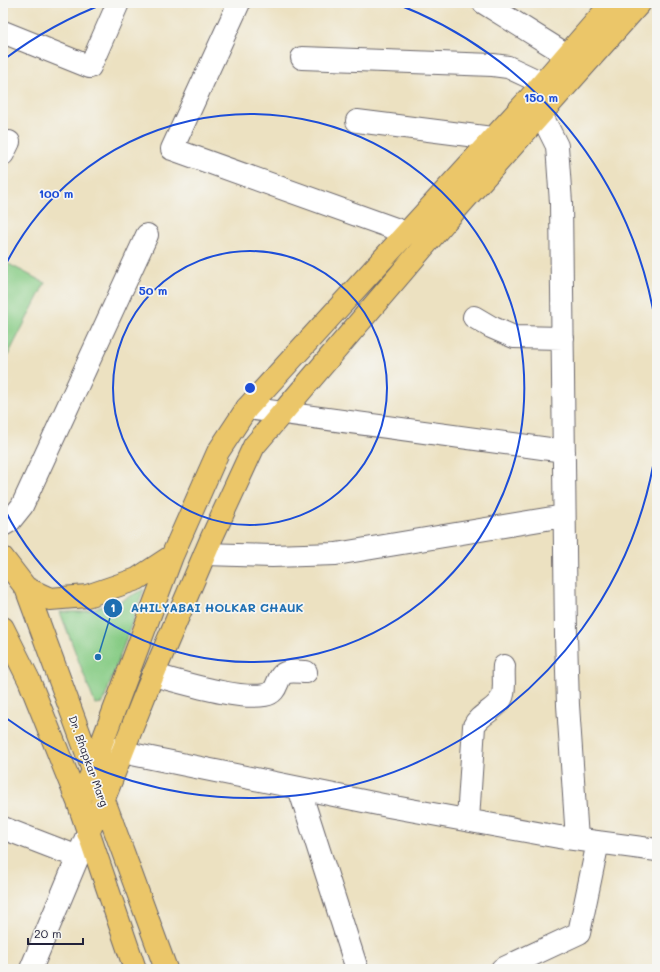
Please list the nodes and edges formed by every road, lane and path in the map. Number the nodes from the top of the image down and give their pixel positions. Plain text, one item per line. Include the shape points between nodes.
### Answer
1 (118, 3) edge
2 (239, 3) edge
3 (484, 3) edge
4 (612, 3) edge
5 (640, 3) edge
6 (3, 32) edge
7 (567, 55) junction
8 (302, 58) dead end
9 (542, 83) junction
10 (534, 107) junction
11 (357, 121) dead end
12 (492, 138) junction
13 (406, 233) junction
14 (147, 235) dead end
15 (474, 317) dead end
16 (563, 338) junction
17 (247, 408) junction
18 (283, 413) junction
19 (564, 452) junction
20 (564, 516) junction
21 (3, 525) edge
22 (205, 554) junction
23 (172, 556) junction
24 (3, 558) edge
25 (26, 588) junction
26 (3, 628) edge
27 (504, 666) dead end
28 (306, 672) dead end
29 (153, 675) junction
30 (101, 745) junction
31 (122, 752) junction
32 (93, 771) junction
33 (299, 788) junction
34 (104, 801) junction
35 (78, 802) junction
36 (468, 820) junction
37 (3, 828) edge
38 (88, 833) junction
39 (577, 839) junction
40 (598, 842) junction
41 (657, 850) edge
42 (78, 857) junction
43 (31, 969) edge
44 (135, 969) edge
45 (166, 969) edge
46 (357, 969) edge
47 (502, 969) edge

1 - 6 street via 90,67
2 - 13 street via 172,149
3 - 7 street
4 - 7 main road
5 - 10 main road
7 - 9 main road
8 - 9 street via 492,64 508,67
9 - 10 main road
10 - 12 main road
10 - 16 street via 557,146 561,203
10 - 18 main road via 444,222
11 - 12 street
12 - 13 main road
13 - 17 main road
14 - 21 street via 22,506 10,521
15 - 16 street via 491,328 514,337
16 - 19 street
17 - 18 street
17 - 23 main road via 218,452
18 - 19 street
18 - 22 main road via 254,446
19 - 20 street
20 - 22 street via 336,554
20 - 39 street via 568,705
22 - 29 main road
23 - 25 main road via 137,579 87,596 50,599
23 - 30 main road
24 - 25 main road, Dr. Bhapkar Marg
25 - 32 main road, Dr. Bhapkar Marg
26 - 35 main road via 29,680
27 - 36 street via 501,700 477,720 474,726
28 - 29 street via 288,672 280,677 272,692 265,695 232,694
29 - 31 main road
30 - 31 street
30 - 32 main road
31 - 33 street
31 - 34 main road
32 - 34 main road, Dr. Bhapkar Marg
32 - 35 main road
33 - 36 street
33 - 46 street
34 - 38 main road
34 - 45 main road, Dr. Bhapkar Marg
35 - 38 main road
36 - 39 street
37 - 42 street
38 - 42 street
38 - 44 main road
39 - 40 street
40 - 41 street
40 - 47 street via 579,933
42 - 43 street

